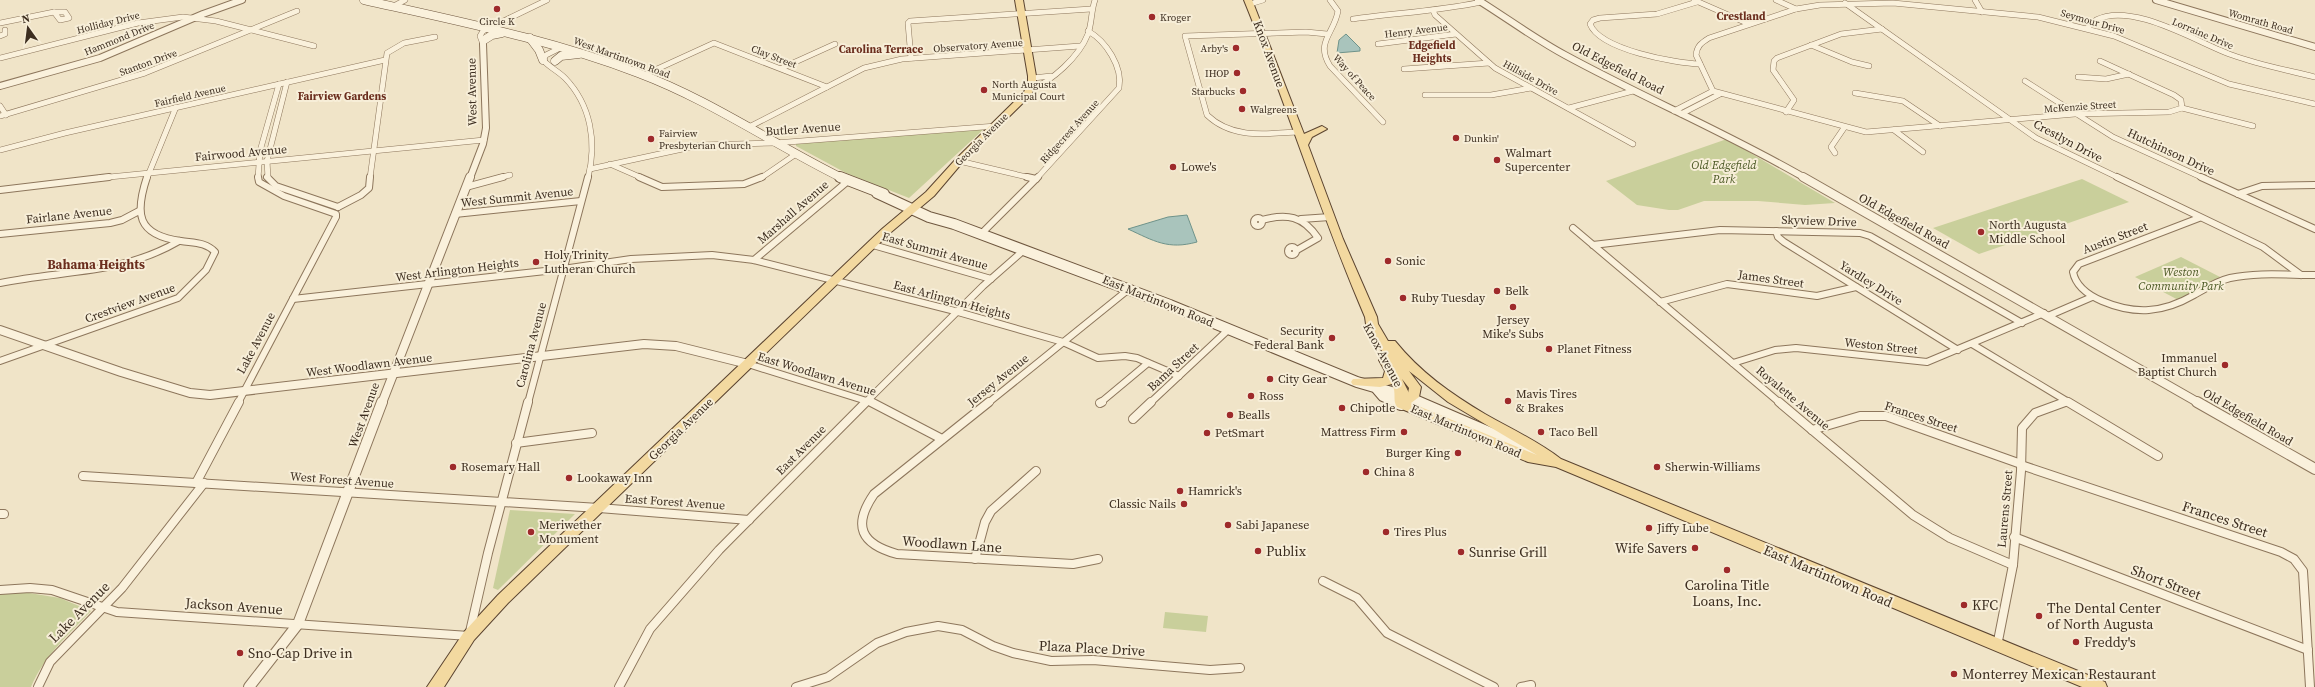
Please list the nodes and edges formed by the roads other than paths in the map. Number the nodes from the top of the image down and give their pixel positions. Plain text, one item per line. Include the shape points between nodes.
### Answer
1 (242, 0) edge
2 (364, 0) edge
3 (405, 0) edge
4 (547, 0) edge
5 (552, 0) edge
6 (1018, 0) edge
7 (1095, 0) edge
8 (1260, 0) edge
9 (1263, 0) edge
10 (1270, 0) edge
11 (1330, 0) edge
12 (1776, 0) edge
13 (1840, 0) edge
14 (1975, 0) edge
15 (2156, 0) edge
16 (1247, 1) edge
17 (1479, 1) edge
18 (1695, 1) edge
19 (1846, 4) junction
20 (392, 6) junction
21 (1091, 9) junction
22 (1796, 9) junction
23 (1432, 10) junction
24 (297, 11) dead end
25 (54, 12) dead end
26 (1982, 12) junction
27 (1020, 13) junction
28 (194, 18) junction
29 (1353, 19) dead end
30 (0, 23) edge
31 (1749, 24) junction
32 (2087, 28) junction
33 (491, 29) junction
34 (1882, 29) junction
35 (5, 30) dead end
36 (252, 30) junction
37 (1088, 31) junction
38 (509, 33) junction
39 (1260, 34) junction
40 (1327, 34) junction
41 (1456, 34) junction
42 (0, 36) edge
43 (435, 37) dead end
44 (530, 38) junction
45 (483, 42) junction
46 (835, 44) dead end
47 (1378, 44) dead end
48 (1810, 45) junction
49 (314, 46) dead end
50 (1080, 46) junction
51 (2315, 47) edge
52 (565, 48) junction
53 (1028, 51) junction
54 (584, 54) junction
55 (0, 58) edge
56 (911, 58) junction
57 (386, 60) junction
58 (543, 60) junction
59 (555, 61) junction
60 (2100, 61) dead end
61 (1489, 63) junction
62 (1700, 64) junction
63 (1869, 66) dead end
64 (782, 68) junction
65 (1404, 68) dead end
66 (556, 70) junction
67 (2129, 74) junction
68 (644, 75) junction
69 (1051, 76) junction
70 (2078, 77) dead end
71 (2315, 77) edge
72 (1033, 78) junction
73 (2025, 81) dead end
74 (287, 82) junction
75 (279, 84) junction
76 (0, 86) edge
77 (827, 87) junction
78 (1531, 88) junction
79 (1030, 90) junction
80 (1633, 91) junction
81 (1713, 91) junction
82 (1855, 93) dead end
83 (1720, 94) junction
84 (1424, 95) dead end
85 (2315, 104) edge
86 (0, 106) edge
87 (176, 107) junction
88 (1569, 108) junction
89 (2182, 108) junction
90 (1678, 112) junction
91 (1786, 112) junction
92 (2075, 114) junction
93 (3, 115) edge
94 (2011, 120) junction
95 (1383, 122) dead end
96 (996, 126) junction
97 (1940, 126) junction
98 (2253, 126) dead end
99 (749, 127) junction
100 (1844, 128) junction
101 (1322, 129) dead end
102 (1894, 130) junction
103 (1294, 132) junction
104 (484, 140) junction
105 (775, 143) junction
106 (1633, 144) dead end
107 (1302, 145) junction
108 (0, 150) edge
109 (374, 151) junction
110 (1924, 152) dead end
111 (1835, 153) dead end
112 (796, 154) junction
113 (267, 161) junction
114 (959, 161) junction
115 (257, 162) junction
116 (610, 164) junction
117 (590, 169) junction
118 (150, 172) junction
119 (510, 175) dead end
120 (1036, 179) junction
121 (848, 181) junction
122 (2315, 185) edge
123 (466, 187) junction
124 (0, 190) edge
125 (2238, 194) junction
126 (581, 201) junction
127 (912, 207) junction
128 (337, 210) junction
129 (139, 211) junction
130 (455, 214) junction
131 (2199, 218) junction
132 (1327, 219) junction
133 (1262, 220) dead end
134 (1303, 221) junction
135 (1573, 228) dead end
136 (2315, 229) edge
137 (1776, 231) junction
138 (0, 234) edge
139 (981, 234) junction
140 (179, 241) junction
141 (872, 245) junction
142 (1593, 246) junction
143 (1024, 250) junction
144 (1297, 250) dead end
145 (754, 260) junction
146 (563, 269) junction
147 (2301, 275) junction
148 (2315, 275) edge
149 (991, 279) junction
150 (835, 281) junction
151 (0, 283) edge
152 (428, 284) junction
153 (1856, 287) junction
154 (1129, 289) junction
155 (2092, 297) junction
156 (294, 299) junction
157 (1660, 302) junction
158 (957, 312) junction
159 (2046, 315) junction
160 (1371, 317) junction
161 (2022, 323) junction
162 (0, 330) edge
163 (1228, 330) junction
164 (1063, 342) junction
165 (1972, 344) junction
166 (44, 345) junction
167 (1958, 350) junction
168 (539, 356) junction
169 (0, 361) edge
170 (1148, 363) junction
171 (1733, 363) junction
172 (748, 364) junction
173 (1391, 370) junction
174 (392, 374) junction
175 (1179, 376) junction
176 (1357, 382) junction
177 (244, 392) junction
178 (1404, 399) junction
179 (868, 400) junction
180 (2067, 401) junction
181 (1100, 403) dead end
182 (1133, 419) dead end
183 (1812, 430) junction
184 (592, 433) dead end
185 (942, 439) junction
186 (516, 443) junction
187 (2158, 456) dead end
188 (1558, 463) junction
189 (2021, 465) junction
190 (2315, 469) edge
191 (1036, 471) dead end
192 (83, 476) dead end
193 (200, 483) junction
194 (882, 488) joint
195 (348, 492) junction
196 (502, 502) junction
197 (599, 508) junction
198 (749, 520) junction
199 (2014, 537) junction
200 (975, 559) junction
201 (1098, 559) dead end
202 (2013, 565) junction
203 (1323, 581) dead end
204 (0, 590) edge
205 (100, 609) junction
206 (298, 624) junction
207 (469, 636) junction
208 (1997, 646) junction
209 (2308, 650) junction
210 (1240, 668) dead end
211 (38, 687) edge
212 (249, 687) edge
213 (435, 687) edge
214 (619, 687) edge
215 (796, 687) edge
216 (1494, 687) edge
217 (2099, 687) edge
218 (2310, 687) edge

1 - 28 street, Hammond Drive
2 - 20 main road, West Martintown Road
3 - 20 street
4 - 33 street
5 - 33 street
6 - 27 main road, Georgia Avenue
7 - 21 street
8 - 9 street
9 - 10 street
9 - 16 street
11 - 40 street, Way of Peace via 1338,11 1336,21
12 - 22 street
13 - 19 street, Crestlyn Drive
14 - 26 street
15 - 51 street, Womrath Road
16 - 39 main road, Knox Avenue
17 - 23 street
17 - 80 street, Old Edgefield Road via 1559,51
18 - 31 street
18 - 62 street via 1657,14 1600,18 1590,24 1596,32 1641,56 1668,63
19 - 22 street, Seymour Drive
19 - 26 street, Seymour Drive via 1893,3
19 - 34 street, Crestlyn Drive
20 - 33 main road, West Martintown Road
21 - 27 street
21 - 37 street
22 - 31 street, Seymour Drive
23 - 29 street
23 - 41 street, Hillside Drive
24 - 36 street, Stanton Drive
25 - 30 street
26 - 32 street, Seymour Drive via 2043,17
27 - 53 main road, Georgia Avenue
27 - 56 street via 910,21 908,23
28 - 36 street, Holliday Drive
28 - 55 street, Holliday Drive via 176,17 138,23
28 - 76 street, Hammond Drive via 100,58
31 - 62 street, Seymour Drive via 1700,42 1696,53
32 - 71 street, Lorraine Drive via 2095,20 2106,17 2144,20 2241,58
32 - 85 street, Seymour Drive via 2120,38 2224,82
33 - 38 main road, West Martintown Road
33 - 45 street
34 - 48 street via 1847,33
34 - 94 street, Crestlyn Drive
35 - 42 street via 5,34
36 - 49 street, Holliday Drive
36 - 93 street, Stanton Drive via 134,77
37 - 50 street
37 - 120 street, Ridgecrest Avenue via 1096,35 1110,53 1121,77 1121,85
38 - 44 main road, West Martintown Road
38 - 45 main road via 492,35
39 - 40 street
39 - 103 main road, Knox Avenue
39 - 103 street via 1184,36 1207,115 1221,127 1235,132
40 - 95 street, Way of Peace via 1323,49 1328,63
41 - 47 street, Henry Avenue
41 - 61 street, Hillside Drive
43 - 57 street via 397,46 387,53
44 - 52 main road, West Martintown Road
44 - 58 main road
45 - 104 street, West Avenue via 486,78
46 - 64 street
48 - 63 street
48 - 91 street via 1780,56 1774,61 1772,70 1793,98
50 - 53 street, Observatory Avenue
50 - 69 street
52 - 54 main road, West Martintown Road
52 - 58 street via 546,55
52 - 59 street
53 - 56 street, Observatory Avenue
53 - 72 main road, Georgia Avenue
54 - 59 main road via 561,56
54 - 68 main road, West Martintown Road
56 - 77 street, Observatory Avenue via 869,66
57 - 74 street, Fairfield Avenue
57 - 109 street
58 - 66 street, Carolina Avenue
59 - 66 street
60 - 67 street
61 - 65 street
61 - 78 street, Hillside Drive
62 - 81 street, Seymour Drive
64 - 68 street, Clay Street via 714,43
64 - 77 street, Clay Street
66 - 117 street, Carolina Avenue via 582,99 588,113 593,147
67 - 70 street via 2106,79
67 - 89 street via 2177,97 2182,102
68 - 99 main road, West Martintown Road via 712,105
69 - 72 street
69 - 79 street via 1037,88
72 - 79 main road, Georgia Avenue
73 - 92 street, Hutchinson Drive
74 - 75 street, Fairfield Avenue
74 - 113 street
75 - 87 street, Fairfield Avenue
75 - 115 street
77 - 99 street, Observatory Avenue
78 - 84 street via 1498,96
78 - 88 street, Hillside Drive
79 - 96 main road, Georgia Avenue
80 - 88 street
80 - 90 street, Old Edgefield Road
81 - 83 street
81 - 90 street
82 - 97 street via 1903,101
83 - 90 street
83 - 91 street, McKenzie Street
86 - 93 street
87 - 108 street, Fairfield Avenue
87 - 118 street
88 - 106 street, Hillside Drive
89 - 92 street, McKenzie Street via 2169,112
89 - 98 street
90 - 159 street, Old Edgefield Road via 1739,141
91 - 100 street, McKenzie Street
92 - 94 street, McKenzie Street
92 - 125 street, Hutchinson Drive via 2116,139
94 - 97 street, McKenzie Street
94 - 131 street, Crestlyn Drive via 2036,138
96 - 105 street, Butler Avenue
96 - 114 main road, Georgia Avenue
97 - 102 street, McKenzie Street
99 - 105 main road, West Martintown Road
100 - 102 street, McKenzie Street via 1866,132
100 - 111 street via 1831,148
101 - 107 main road via 1308,135
102 - 110 street
103 - 107 main road, Knox Avenue
103 - 132 main road, Knox Avenue
104 - 109 street, Fairwood Avenue
104 - 123 street, West Avenue
105 - 112 main road, West Martintown Road
105 - 116 street, Butler Avenue via 692,146
107 - 132 main road, Knox Avenue
109 - 113 street, Fairwood Avenue
109 - 128 street via 369,188
112 - 116 street via 758,180 744,184 662,187
112 - 121 main road, West Martintown Road
113 - 115 street, Fairwood Avenue
113 - 128 street via 266,173 274,185
114 - 120 street
114 - 127 main road, Georgia Avenue
115 - 118 street, Fairwood Avenue
115 - 128 street via 256,177 264,186
116 - 117 street, Butler Avenue
117 - 126 street, Carolina Avenue
118 - 124 street, Fairwood Avenue
118 - 129 street via 138,205
119 - 123 street
120 - 139 street, Ridgecrest Avenue via 993,225
121 - 127 main road, West Martintown Road
121 - 145 street, Marshall Avenue
122 - 125 street via 2262,186
123 - 130 street, West Avenue
125 - 136 street, Hutchinson Drive
126 - 130 street, West Summit Avenue
126 - 146 street, Carolina Avenue
127 - 139 main road, East Martintown Road
127 - 141 main road, Georgia Avenue
128 - 156 street, Lake Avenue
129 - 138 street, Fairlane Avenue via 110,223
129 - 140 street, Crestview Avenue via 142,220 150,229
130 - 152 street, West Avenue
131 - 147 street, Crestlyn Drive via 2269,251
131 - 155 street, Austin Street via 2076,266 2073,272 2074,280
132 - 134 street
132 - 160 main road, Knox Avenue
132 - 173 main road, Knox Avenue via 1361,313
133 - 134 street via 1290,216
134 - 144 street via 1317,234 1317,239
135 - 142 street, Royalette Avenue
137 - 142 street, Skyview Drive via 1720,230
137 - 153 street, Yardley Drive via 1784,242
137 - 161 street, Skyview Drive via 1852,232 1870,236
139 - 143 main road, East Martintown Road
140 - 151 street via 157,255 127,265 30,276
140 - 166 street, Crestview Avenue via 202,244 215,252 194,286 187,292 166,303
141 - 149 street, East Summit Avenue
141 - 150 main road, Georgia Avenue
142 - 157 street, Royalette Avenue
143 - 149 street, East Avenue
143 - 154 main road, East Martintown Road
145 - 146 street, West Arlington Heights via 688,255 631,259
145 - 150 street, West Arlington Heights
146 - 152 street, West Arlington Heights
146 - 168 street, Carolina Avenue
147 - 148 street
147 - 155 street via 2228,278 2176,306 2158,312 2130,310
149 - 158 street, East Avenue
150 - 158 street, East Arlington Heights
150 - 172 main road, Georgia Avenue
152 - 156 street, West Arlington Heights
152 - 174 street, West Avenue
153 - 157 street, James Street via 1817,296 1727,284
153 - 167 street, Yardley Drive
154 - 163 main road, East Martintown Road
154 - 164 street, Jersey Avenue
155 - 159 street, Weston Street
156 - 177 street, Lake Avenue
157 - 171 street, Royalette Avenue
158 - 164 street, East Arlington Heights
158 - 179 street, East Avenue
159 - 161 street, Weston Street
159 - 190 street, Old Edgefield Road
160 - 178 main road, Knox Avenue via 1378,337 1415,387 1415,394
160 - 188 main road via 1400,356 1440,390 1493,424 1543,451
161 - 165 street, Weston Street
162 - 166 street, West Woodlawn Avenue
163 - 175 street, Bama Street
163 - 176 main road, East Martintown Road
164 - 170 street, East Arlington Heights via 1098,358 1125,356
164 - 185 street, Jersey Avenue
165 - 167 street, Weston Street
165 - 180 street
166 - 169 street
166 - 177 street, West Woodlawn Avenue via 190,393 210,395
167 - 171 street, Weston Street via 1935,360 1919,362 1789,348
168 - 172 street, West Woodlawn Avenue via 660,344
168 - 174 street, West Woodlawn Avenue
168 - 186 street, Carolina Avenue
170 - 175 street, East Arlington Heights
170 - 181 street
171 - 183 street, Royalette Avenue
172 - 179 street, East Woodlawn Avenue
172 - 197 main road, Georgia Avenue
173 - 176 main road via 1388,381 1384,383
173 - 178 main road, Knox Avenue
174 - 177 street, West Woodlawn Avenue
174 - 195 street, West Avenue
175 - 182 street, Bama Street
176 - 178 main road, East Martintown Road via 1377,389 1383,396
177 - 193 street, Lake Avenue
178 - 188 main road, East Martintown Road via 1527,456
179 - 185 street, East Woodlawn Avenue
179 - 198 street, East Avenue
180 - 187 street
180 - 189 street, Laurens Street via 2036,413 2027,420 2022,428
183 - 189 street, Frances Street via 1860,416 1886,416
183 - 202 street, Royalette Avenue via 1922,521 1950,538
184 - 186 street
185 - 194 street, Jersey Avenue
186 - 196 street, Carolina Avenue
188 - 208 main road, East Martintown Road
189 - 199 street, Laurens Street
189 - 209 street, Frances Street via 2288,555 2303,571
191 - 200 street via 991,511 985,522
192 - 193 street, West Forest Avenue
193 - 195 street, West Forest Avenue
193 - 205 street, Lake Avenue via 122,588
194 - 200 street, Woodlawn Lane via 867,503 861,514 862,531 871,543 897,554
195 - 196 street, West Forest Avenue
195 - 206 street, West Avenue
196 - 197 street, West Forest Avenue
196 - 207 street, Carolina Avenue
197 - 198 street, East Forest Avenue
197 - 207 main road, Georgia Avenue
198 - 214 street, East Avenue via 650,629
199 - 202 street, Laurens Street
199 - 209 street, Short Street
200 - 201 street, Woodlawn Lane via 1079,564
202 - 208 street, Laurens Street
203 - 216 street via 1361,601 1370,610 1377,625 1387,633
204 - 205 street, Jackson Avenue via 49,590 67,594
205 - 206 street, Jackson Avenue
205 - 211 street, Lake Avenue via 50,662
206 - 207 street, Jackson Avenue
206 - 212 street, West Avenue
207 - 213 main road, Georgia Avenue
208 - 217 main road, East Martintown Road
209 - 218 street, Frances Street
210 - 215 street, Plaza Place Drive via 1210,670 1093,660 1051,661 1013,653 962,630 938,626 906,632 877,643 828,678

